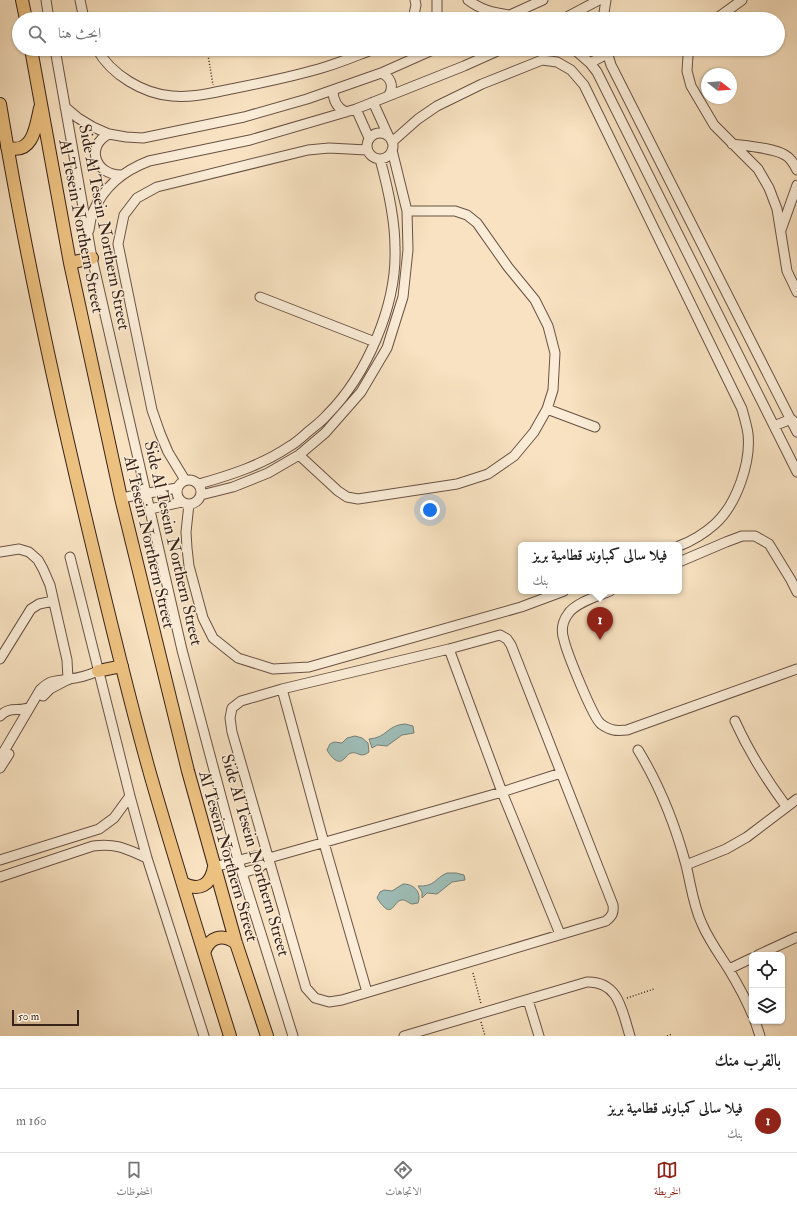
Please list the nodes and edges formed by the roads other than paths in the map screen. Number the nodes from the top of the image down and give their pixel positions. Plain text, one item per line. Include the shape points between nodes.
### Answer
1 (22, 0) edge
2 (46, 0) edge
3 (80, 0) edge
4 (415, 0) edge
5 (437, 0) edge
6 (468, 0) edge
7 (543, 0) edge
8 (599, 0) edge
9 (606, 0) edge
10 (742, 0) edge
11 (25, 12) edge
12 (49, 12) edge
13 (83, 12) edge
14 (414, 12) edge
15 (437, 12) edge
16 (490, 12) edge
17 (516, 12) edge
18 (576, 12) edge
19 (604, 12) edge
20 (726, 12) edge
21 (32, 56) edge
22 (56, 56) edge
23 (103, 56) edge
24 (355, 56) edge
25 (415, 56) edge
26 (486, 56) edge
27 (582, 56) edge
28 (600, 56) edge
29 (608, 56) edge
30 (688, 56) edge
31 (590, 63) junction
32 (381, 73) junction
33 (333, 90) junction
34 (389, 96) junction
35 (373, 102) junction
36 (0, 104) edge
37 (41, 105) junction
38 (64, 107) junction
39 (356, 109) junction
40 (346, 112) junction
41 (109, 134) junction
42 (369, 138) junction
43 (391, 142) junction
44 (732, 144) junction
45 (7, 147) junction
46 (368, 150) junction
47 (380, 159) junction
48 (797, 170) edge
49 (121, 175) junction
50 (797, 185) edge
51 (407, 210) junction
52 (781, 231) junction
53 (87, 235) junction
54 (92, 258) junction
55 (70, 263) junction
56 (797, 292) edge
57 (260, 297) dead end
58 (375, 342) junction
59 (547, 409) junction
60 (794, 421) edge
61 (774, 426) junction
62 (595, 427) dead end
63 (797, 432) edge
64 (299, 455) junction
65 (797, 472) edge
66 (185, 480) junction
67 (199, 484) junction
68 (177, 488) junction
69 (146, 493) junction
70 (201, 495) junction
71 (121, 498) junction
72 (186, 503) junction
73 (150, 509) junction
74 (682, 545) edge
75 (0, 552) edge
76 (70, 557) dead end
77 (682, 561) edge
78 (794, 579) edge
79 (797, 592) edge
80 (556, 594) edge
81 (603, 594) edge
82 (53, 601) junction
83 (449, 649) junction
84 (0, 659) edge
85 (122, 666) junction
86 (797, 669) edge
87 (98, 672) junction
88 (68, 680) junction
89 (282, 689) junction
90 (30, 708) junction
91 (0, 716) edge
92 (735, 721) dead end
93 (638, 750) dead end
94 (0, 758) edge
95 (0, 768) edge
96 (561, 773) junction
97 (502, 792) junction
98 (130, 796) junction
99 (797, 799) edge
100 (786, 806) junction
101 (324, 843) junction
102 (147, 858) junction
103 (269, 858) junction
104 (0, 860) edge
105 (238, 860) junction
106 (686, 865) junction
107 (214, 867) junction
108 (242, 873) junction
109 (0, 877) edge
110 (183, 883) junction
111 (560, 934) junction
112 (797, 937) edge
113 (236, 943) junction
114 (764, 952) edge
115 (204, 953) junction
116 (749, 959) edge
117 (729, 969) junction
118 (367, 992) junction
119 (528, 1000) junction
120 (749, 1007) edge
121 (756, 1024) edge
122 (204, 1036) edge
123 (230, 1036) edge
124 (266, 1036) edge
125 (293, 1036) edge
126 (404, 1036) edge
127 (539, 1036) edge
128 (630, 1036) edge
129 (760, 1036) edge

1 - 11 main road
2 - 12 street
3 - 13 street
4 - 14 street
5 - 15 street
6 - 16 street
7 - 17 street
8 - 18 street
9 - 19 street
10 - 20 street
21 - 37 main road, Al Tesein Northern Street
22 - 38 street, Side Al Tesein Northern Street
23 - 24 street via 114,69 131,82 150,91 171,96 193,96 273,81
25 - 32 street
26 - 34 street
27 - 31 street
28 - 31 street
29 - 60 street
30 - 44 street via 687,72 691,86 714,125
31 - 61 street via 597,72
32 - 33 street
32 - 34 street via 391,82 392,91
33 - 40 street via 336,104
33 - 41 street via 244,117 143,138
34 - 35 street
35 - 39 street
35 - 43 street
36 - 45 main road
37 - 45 main road via 34,133 27,145 21,149
37 - 55 main road, Al Tesein Northern Street
38 - 41 street via 88,124
38 - 53 street, Side Al Tesein Northern Street
39 - 40 street
39 - 42 street
40 - 49 street via 250,140 149,161
41 - 49 street via 98,142 98,163 107,173
42 - 43 street via 376,133 384,133
42 - 46 street
43 - 47 street via 388,156
43 - 51 street
43 - 74 street via 437,106 482,84 542,60 558,62 572,70 584,85 742,410 748,434 743,479 732,502 716,523
44 - 48 street via 787,155
44 - 52 street via 758,170 769,188 777,209
45 - 85 main road via 43,334
46 - 47 street via 372,157
46 - 66 street via 308,150 157,187 137,198 124,215 118,244 152,410 168,452
47 - 58 street via 393,215 395,249 394,279 385,316
49 - 53 street via 104,192 93,212
50 - 52 street
51 - 59 street via 455,211 467,215 477,223 535,300 548,326 555,353 552,390
51 - 64 street via 408,250 403,296 387,348 361,392 325,433
52 - 56 street via 787,271
53 - 54 street, Side Al Tesein Northern Street
54 - 55 main road
54 - 69 street, Side Al Tesein Northern Street
55 - 71 main road, Al Tesein Northern Street
57 - 58 street
58 - 67 street via 354,382 328,415 291,446 256,466
59 - 62 street
59 - 64 street via 534,432 514,456 488,474 457,484 358,499 347,497 338,492
60 - 61 street
60 - 63 street
61 - 65 street
64 - 70 street via 268,473 233,487
66 - 67 street
66 - 68 street
67 - 70 street
68 - 69 street
68 - 72 street via 177,496
69 - 71 street
69 - 73 street, Side Al Tesein Northern Street
70 - 72 street via 196,502
71 - 107 main road, Al Tesein Northern Street
72 - 73 street
72 - 80 street via 189,566 203,618 213,638 238,658 273,669 317,665 521,607
73 - 105 street, Side Al Tesein Northern Street via 182,650
75 - 82 street via 19,549 29,552 38,560 50,585
76 - 87 street
77 - 78 street via 742,536 755,536 769,544
78 - 79 street
81 - 86 street via 580,604 568,613 562,626 564,640 591,709 600,723 614,731 627,730
82 - 84 street via 31,609
82 - 88 street via 67,660
83 - 89 street
83 - 96 street via 500,635 507,639
83 - 97 street
85 - 87 main road
85 - 110 main road
87 - 88 street
87 - 98 street
88 - 90 street via 56,680 46,684
88 - 95 street via 44,694
89 - 101 street
89 - 103 street via 241,701 232,708 230,718
90 - 91 street via 10,709
90 - 94 street
92 - 100 street via 758,765
93 - 106 street via 664,798
96 - 97 street
96 - 111 street via 614,911 612,917 606,921
97 - 101 street
97 - 111 street
98 - 102 street
98 - 104 street via 114,818 99,830
99 - 100 street
100 - 106 street via 747,837 726,849
101 - 103 street
101 - 118 street
102 - 109 street via 120,846 106,844
102 - 122 street
103 - 105 street via 255,856
103 - 108 street via 259,868
103 - 118 street via 306,988 315,998 329,1002
105 - 107 street
105 - 108 street, Side Al Tesein Northern Street
106 - 117 street via 702,924
107 - 110 main road via 213,876 207,883 199,887 190,887
107 - 113 main road, Al Tesein Northern Street
108 - 125 street, Side Al Tesein Northern Street
110 - 115 main road
111 - 118 street
112 - 114 street
113 - 115 main road via 223,937 217,938 210,941
113 - 124 main road, Al Tesein Northern Street
115 - 123 main road
116 - 117 street
117 - 120 street
119 - 126 street
119 - 127 street
119 - 128 street via 587,982 602,984 615,994
121 - 129 street

